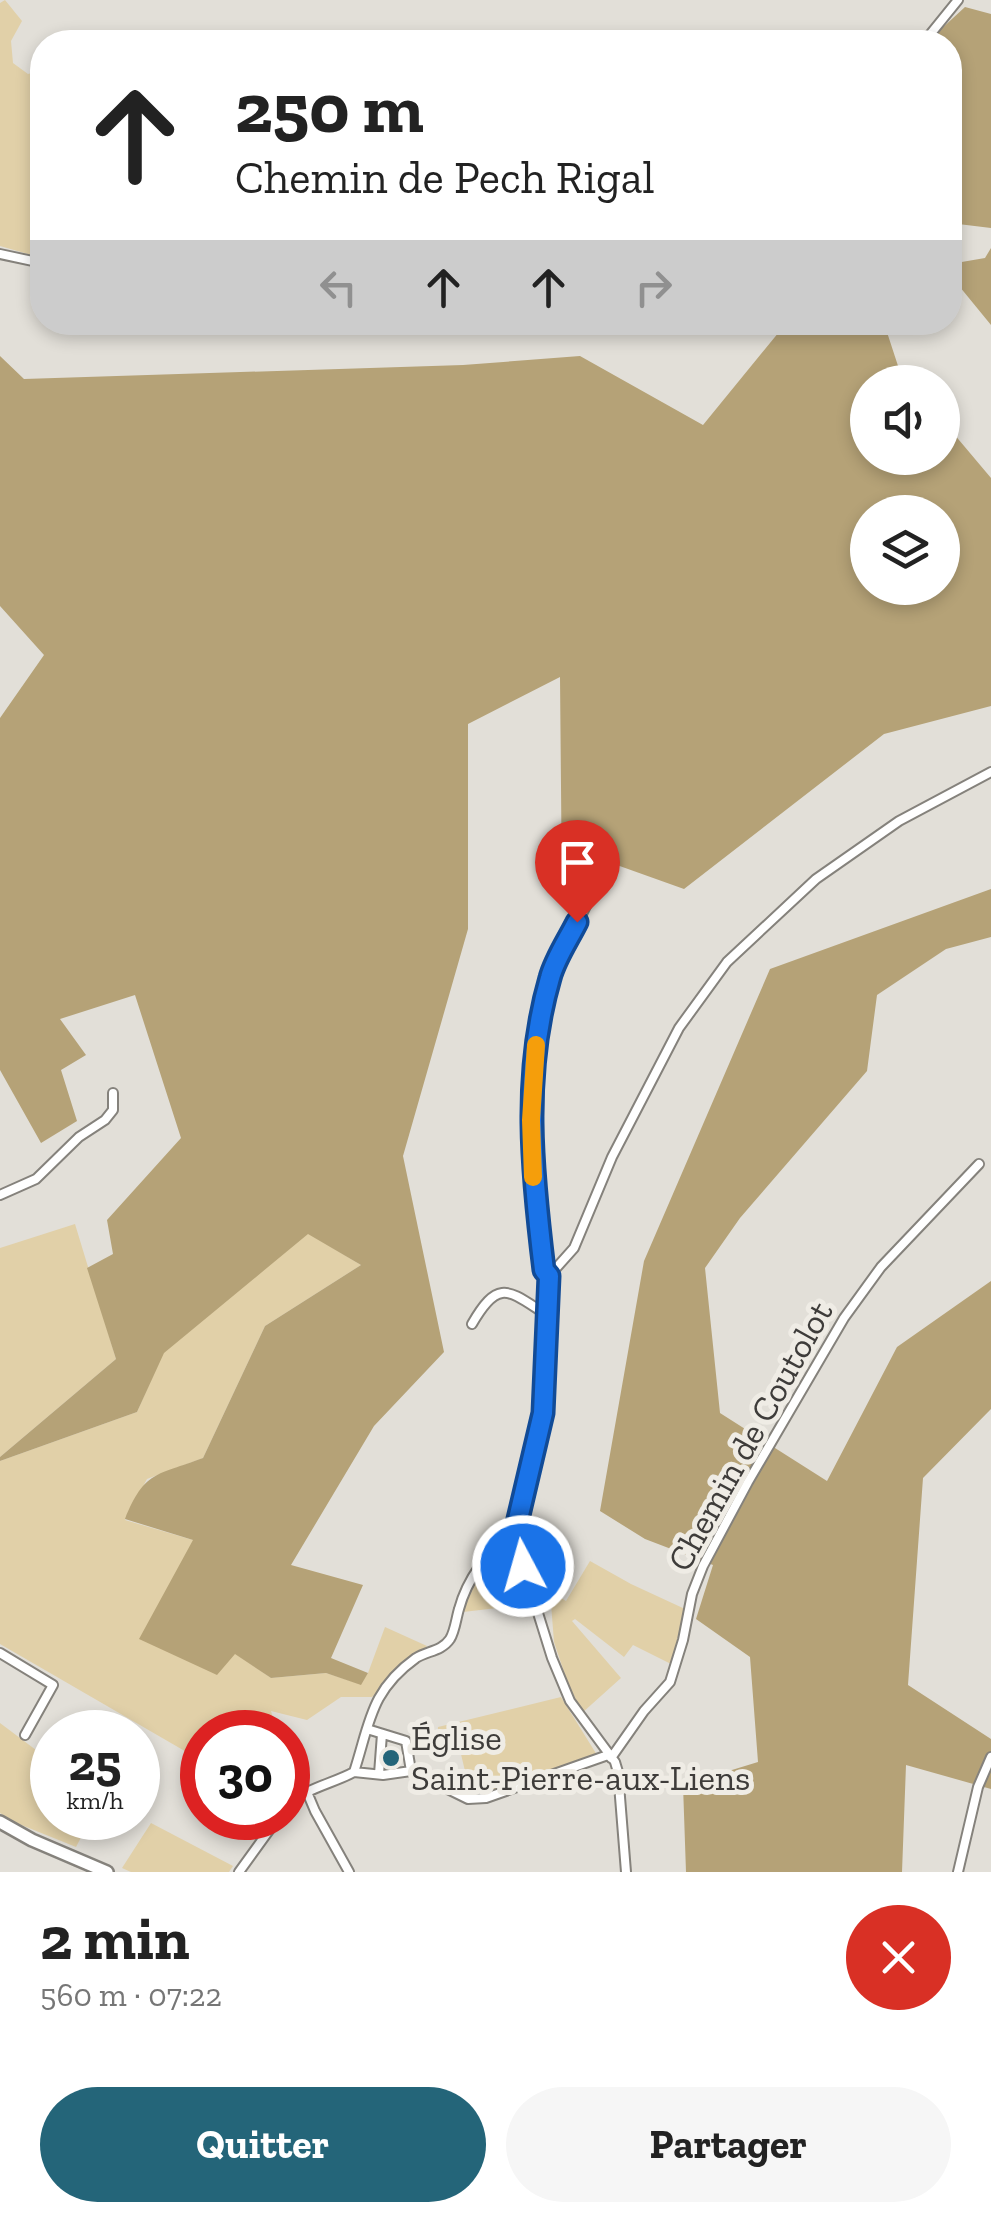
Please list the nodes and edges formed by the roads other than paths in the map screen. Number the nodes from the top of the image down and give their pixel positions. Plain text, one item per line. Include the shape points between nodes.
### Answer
1 (958, 0) edge
2 (934, 30) edge
3 (0, 254) edge
4 (30, 261) edge
5 (991, 772) edge
6 (586, 904) dead end
7 (114, 1093) dead end
8 (979, 1164) dead end
9 (0, 1195) edge
10 (549, 1276) junction
11 (547, 1315) junction
12 (472, 1324) dead end
13 (514, 1536) junction
14 (0, 1653) edge
15 (367, 1729) junction
16 (382, 1734) junction
17 (25, 1735) dead end
18 (610, 1756) junction
19 (991, 1757) edge
20 (412, 1771) junction
21 (354, 1772) junction
22 (379, 1774) junction
23 (310, 1791) edge
24 (310, 1799) edge
25 (0, 1822) edge
26 (262, 1840) edge
27 (107, 1872) edge
28 (239, 1872) edge
29 (349, 1872) edge
30 (626, 1872) edge
31 (958, 1872) edge

1 - 2 street
3 - 4 street
5 - 10 street via 899,820 816,879 728,962 679,1028 574,1248
6 - 10 street via 550,975 535,1050 533,1175
7 - 9 street via 106,1120 36,1179
8 - 18 street, Chemin de Coutolot via 881,1267 844,1318 702,1566 670,1682
10 - 11 street
11 - 12 street via 502,1292
11 - 13 street via 543,1413
13 - 15 street via 492,1552 465,1591 448,1642 419,1656 378,1695
13 - 18 street via 570,1700
14 - 17 street via 53,1685
15 - 16 street
15 - 21 street
16 - 20 street via 406,1741
16 - 22 street
18 - 20 street via 486,1798 468,1799
18 - 30 street via 618,1772
19 - 31 street
20 - 22 street
21 - 22 street
21 - 23 street
24 - 29 street
25 - 27 street
26 - 28 street

